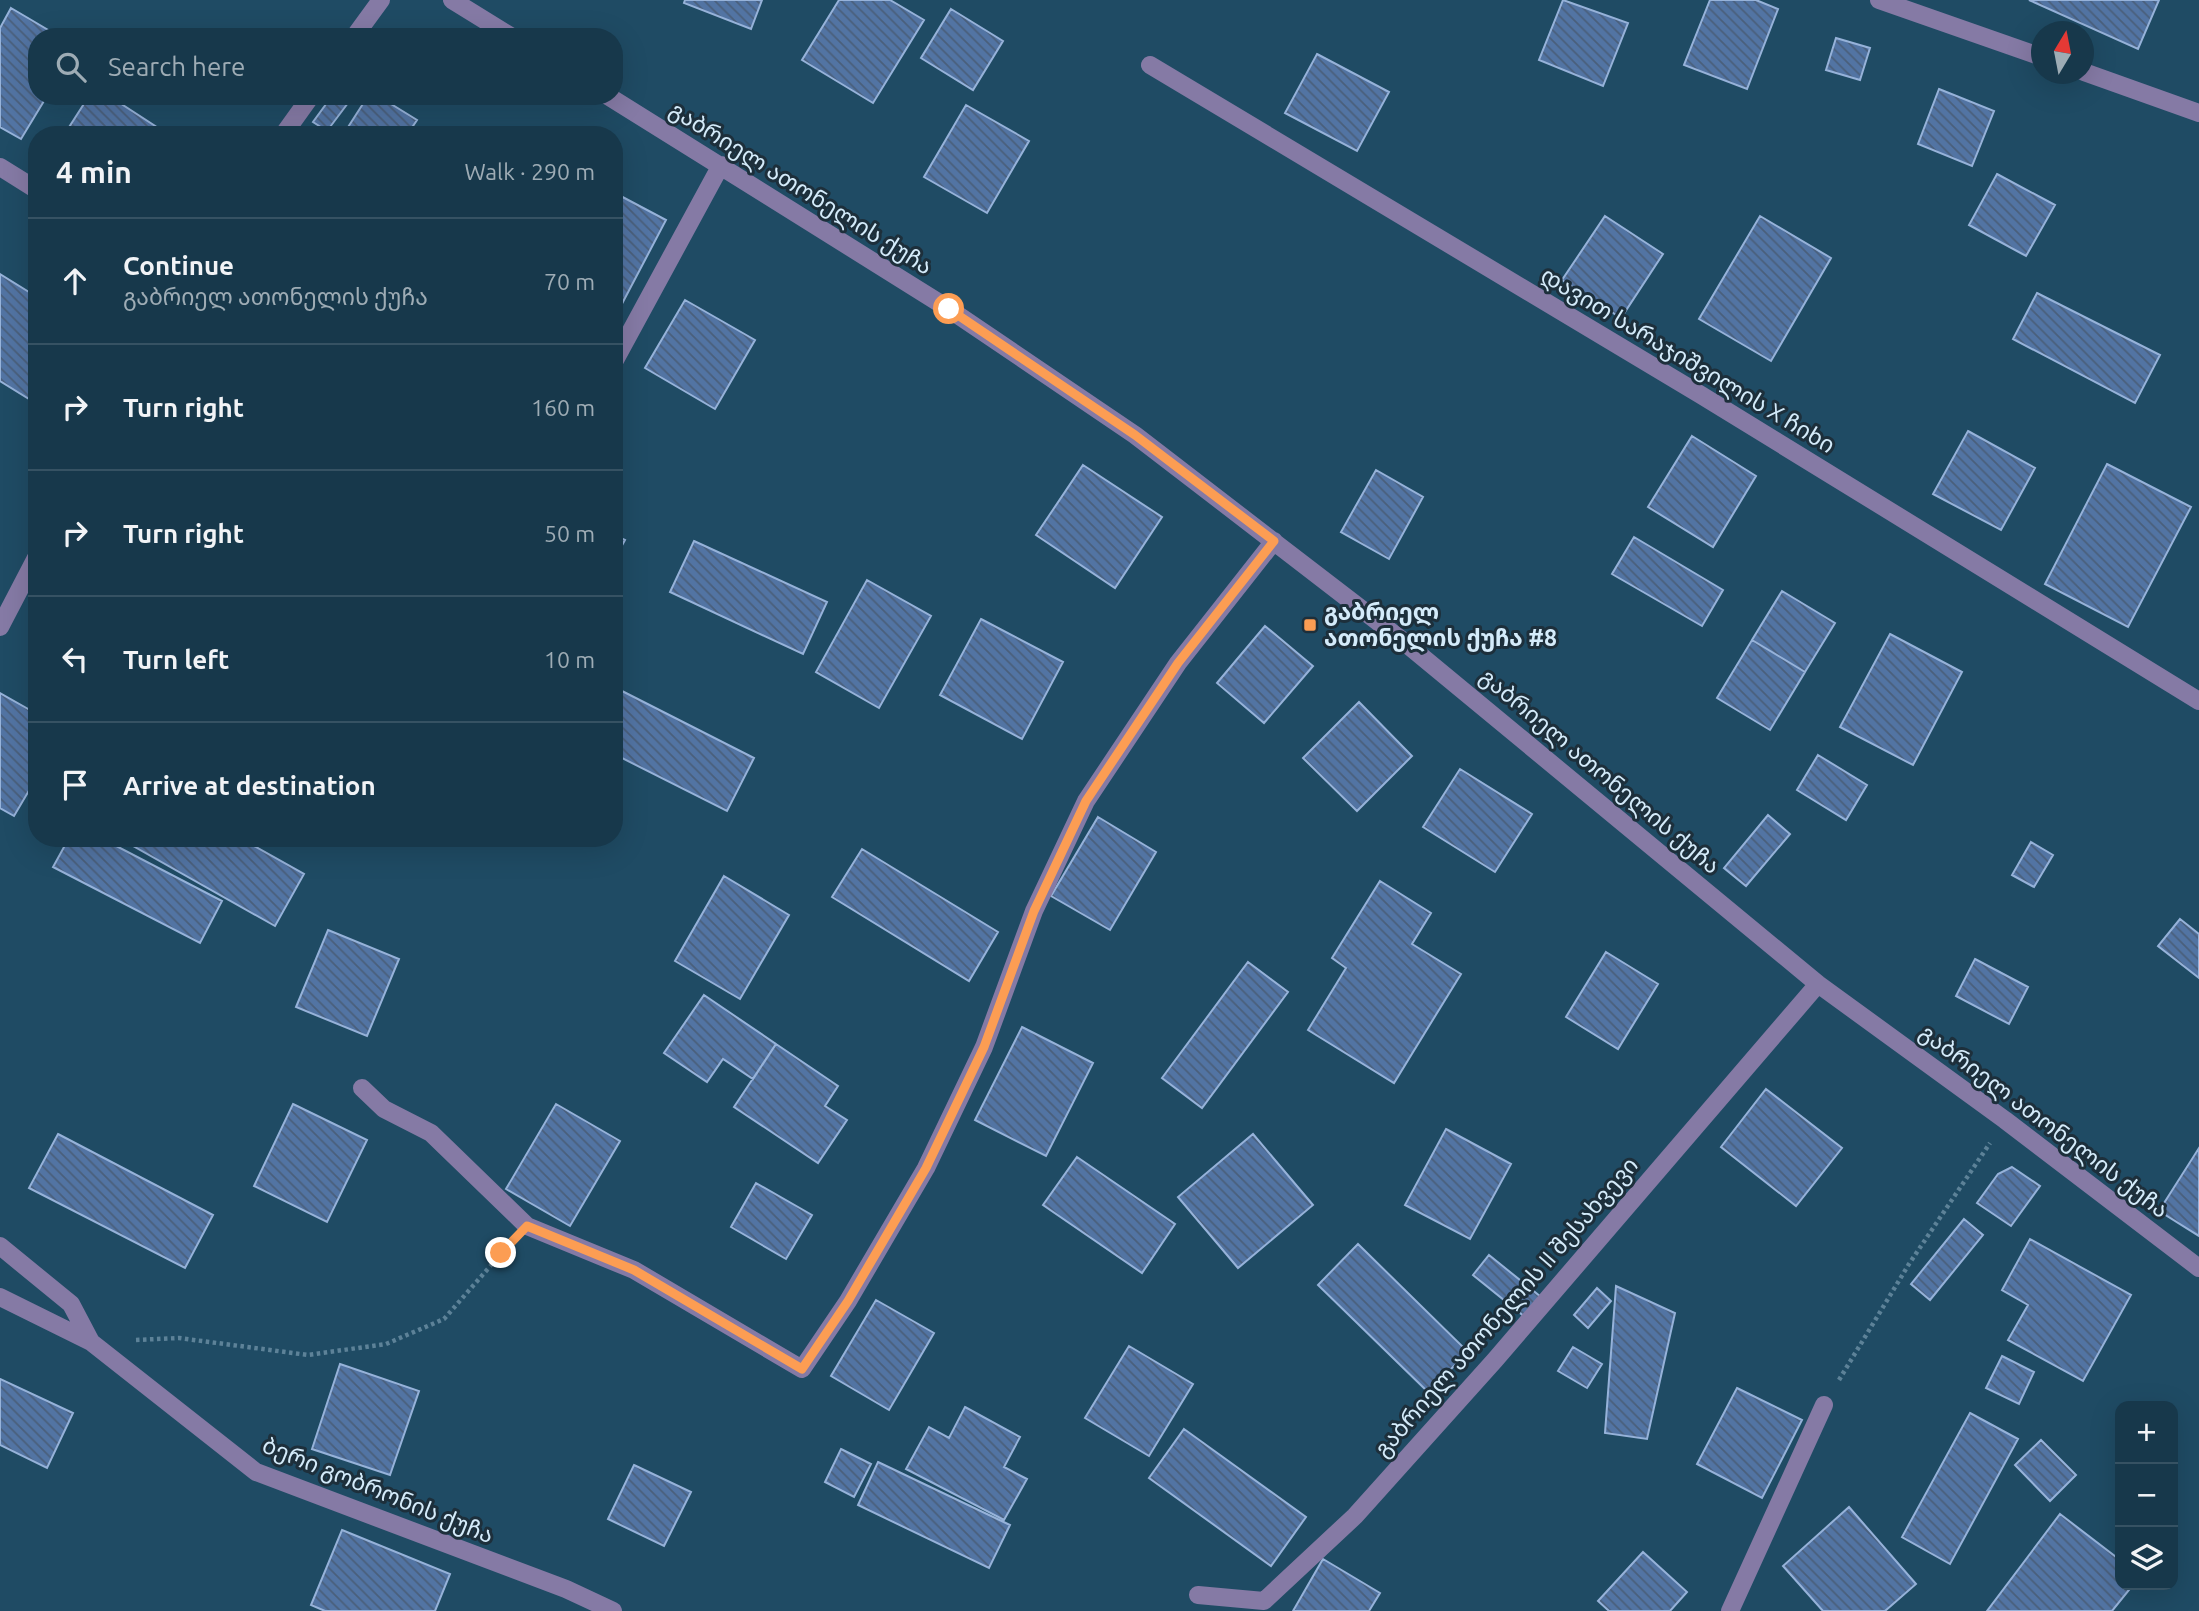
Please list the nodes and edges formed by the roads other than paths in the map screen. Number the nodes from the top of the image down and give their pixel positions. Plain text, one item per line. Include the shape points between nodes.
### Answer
1 (381, 0) edge
2 (452, 0) edge
3 (1879, 0) edge
4 (361, 28) edge
5 (497, 28) edge
6 (2031, 53) edge
7 (1150, 65) dead end
8 (2094, 76) edge
9 (305, 105) edge
10 (623, 105) edge
11 (2199, 113) edge
12 (290, 126) edge
13 (721, 166) junction
14 (0, 167) edge
15 (28, 184) edge
16 (623, 346) edge
17 (1274, 541) junction
18 (28, 573) edge
19 (0, 627) edge
20 (2199, 701) edge
21 (1818, 984) junction
22 (362, 1088) dead end
23 (0, 1246) edge
24 (2199, 1268) edge
25 (0, 1297) edge
26 (91, 1342) junction
27 (1824, 1405) road end
28 (1198, 1595) dead end
29 (614, 1611) edge
30 (1730, 1611) edge

1 - 4 street
2 - 5 street
3 - 6 street
7 - 20 street, დავით სარაჯიშვილის X ჩიხი
8 - 11 street
9 - 12 street
10 - 13 street, გაბრიელ ათონელის ქუჩა
13 - 16 street
13 - 17 street, გაბრიელ ათონელის ქუჩა via 949,309 1124,428
14 - 15 street
17 - 21 street, გაბრიელ ათონელის ქუჩა via 1403,641
17 - 22 street via 1178,663 1086,801 1034,911 984,1047 926,1168 802,1369 634,1270 527,1226 430,1133 384,1109
18 - 19 street
21 - 24 street, გაბრიელ ათონელის ქუჩა
21 - 28 street, გაბრიელ ათონელის II შესახვევი via 1356,1516 1264,1601
23 - 26 street via 71,1304
25 - 26 street, ბერი გობრონის ქუჩა
26 - 29 street, ბერი გობრონის ქუჩა via 256,1472
27 - 30 street

